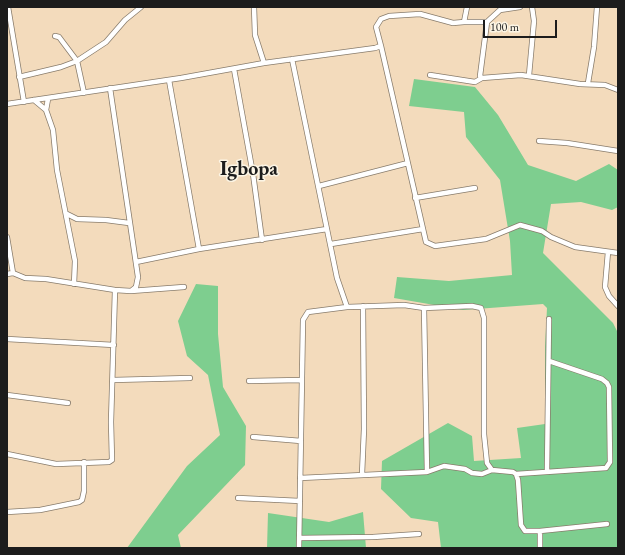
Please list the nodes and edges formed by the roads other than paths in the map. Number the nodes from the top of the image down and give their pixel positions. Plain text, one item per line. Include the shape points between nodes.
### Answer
1 (8, 7) edge
2 (141, 7) edge
3 (254, 7) edge
4 (467, 7) edge
5 (520, 7) edge
6 (532, 7) edge
7 (597, 7) edge
8 (464, 22) junction
9 (487, 22) junction
10 (55, 36) dead end
11 (381, 46) junction
12 (292, 60) junction
13 (77, 61) junction
14 (264, 64) junction
15 (234, 69) junction
16 (430, 75) dead end
17 (529, 76) junction
18 (19, 77) junction
19 (482, 78) junction
20 (169, 80) junction
21 (588, 83) junction
22 (110, 88) junction
23 (618, 90) edge
24 (84, 92) junction
25 (48, 99) junction
26 (34, 100) junction
27 (24, 102) junction
28 (7, 104) edge
29 (46, 110) junction
30 (539, 141) dead end
31 (618, 151) edge
32 (408, 163) junction
33 (319, 186) junction
34 (475, 188) dead end
35 (415, 198) junction
36 (66, 213) junction
37 (129, 223) junction
38 (423, 228) junction
39 (327, 229) junction
40 (7, 237) edge
41 (262, 240) junction
42 (331, 244) junction
43 (199, 249) junction
44 (608, 252) junction
45 (618, 253) edge
46 (136, 262) junction
47 (13, 273) junction
48 (7, 274) edge
49 (74, 284) junction
50 (184, 287) dead end
51 (115, 290) junction
52 (131, 291) junction
53 (363, 306) junction
54 (618, 306) edge
55 (347, 307) junction
56 (424, 308) junction
57 (549, 319) dead end
58 (7, 339) edge
59 (114, 345) junction
60 (548, 361) junction
61 (190, 378) dead end
62 (113, 380) junction
63 (301, 380) junction
64 (249, 381) dead end
65 (7, 395) edge
66 (68, 403) dead end
67 (253, 437) dead end
68 (301, 441) junction
69 (7, 454) edge
70 (84, 462) junction
71 (492, 470) junction
72 (547, 471) junction
73 (427, 472) junction
74 (362, 474) junction
75 (516, 474) junction
76 (300, 478) junction
77 (238, 498) dead end
78 (300, 501) junction
79 (7, 512) edge
80 (607, 524) dead end
81 (540, 531) junction
82 (419, 534) dead end
83 (299, 538) junction
84 (299, 548) edge
85 (540, 548) edge

1 - 18 street
2 - 13 street via 125,20 106,42
3 - 14 street via 256,35
4 - 8 street
5 - 9 street via 500,10
6 - 17 street via 534,21
7 - 21 street
8 - 9 street
8 - 11 street via 453,23 420,14 389,16 377,23
9 - 19 street via 480,76
10 - 13 street via 59,37
11 - 12 street
11 - 32 street
12 - 14 street
12 - 33 street
13 - 18 street via 61,68
13 - 24 street
14 - 15 street
15 - 20 street
15 - 41 street
16 - 19 street via 475,82
17 - 19 street
17 - 21 street
18 - 27 street
20 - 22 street
20 - 43 street
21 - 23 street
22 - 24 street
22 - 37 street
24 - 25 street
25 - 26 street
25 - 29 street
26 - 27 street
26 - 29 street
27 - 28 street
29 - 36 street via 53,130 57,170
30 - 31 street
32 - 33 street
32 - 35 street
33 - 39 street
34 - 35 street
35 - 38 street
36 - 37 street via 77,220
36 - 49 street via 75,261
37 - 46 street
38 - 42 street
38 - 44 street via 426,242 435,246 486,239 520,225 542,231 575,247
39 - 41 street
39 - 42 street
40 - 47 street
41 - 43 street
42 - 55 street via 337,278
43 - 46 street
44 - 45 street
44 - 54 street via 605,287
46 - 52 street via 138,277 136,287
47 - 48 street
47 - 49 street via 25,278
49 - 51 street
50 - 52 street
51 - 52 street
51 - 59 street
53 - 55 street
53 - 56 street via 399,305
53 - 74 street
55 - 63 street via 308,312 304,316
56 - 71 street via 472,306 483,310 485,455 488,467
56 - 73 street
57 - 60 street
58 - 59 street
59 - 62 street
60 - 72 street
60 - 72 street via 602,379 607,383 610,462 606,468
61 - 62 street
62 - 70 street via 112,460
63 - 64 street
63 - 68 street
65 - 66 street
67 - 68 street
68 - 76 street
69 - 70 street via 56,464
70 - 79 street via 84,491 79,502 40,510
71 - 73 street via 482,474 444,466
71 - 75 street
72 - 75 street
73 - 74 street
74 - 76 street
75 - 81 street via 520,526 525,531
76 - 78 street
77 - 78 street
78 - 83 street
80 - 81 street
81 - 85 street
82 - 83 street
83 - 84 street

